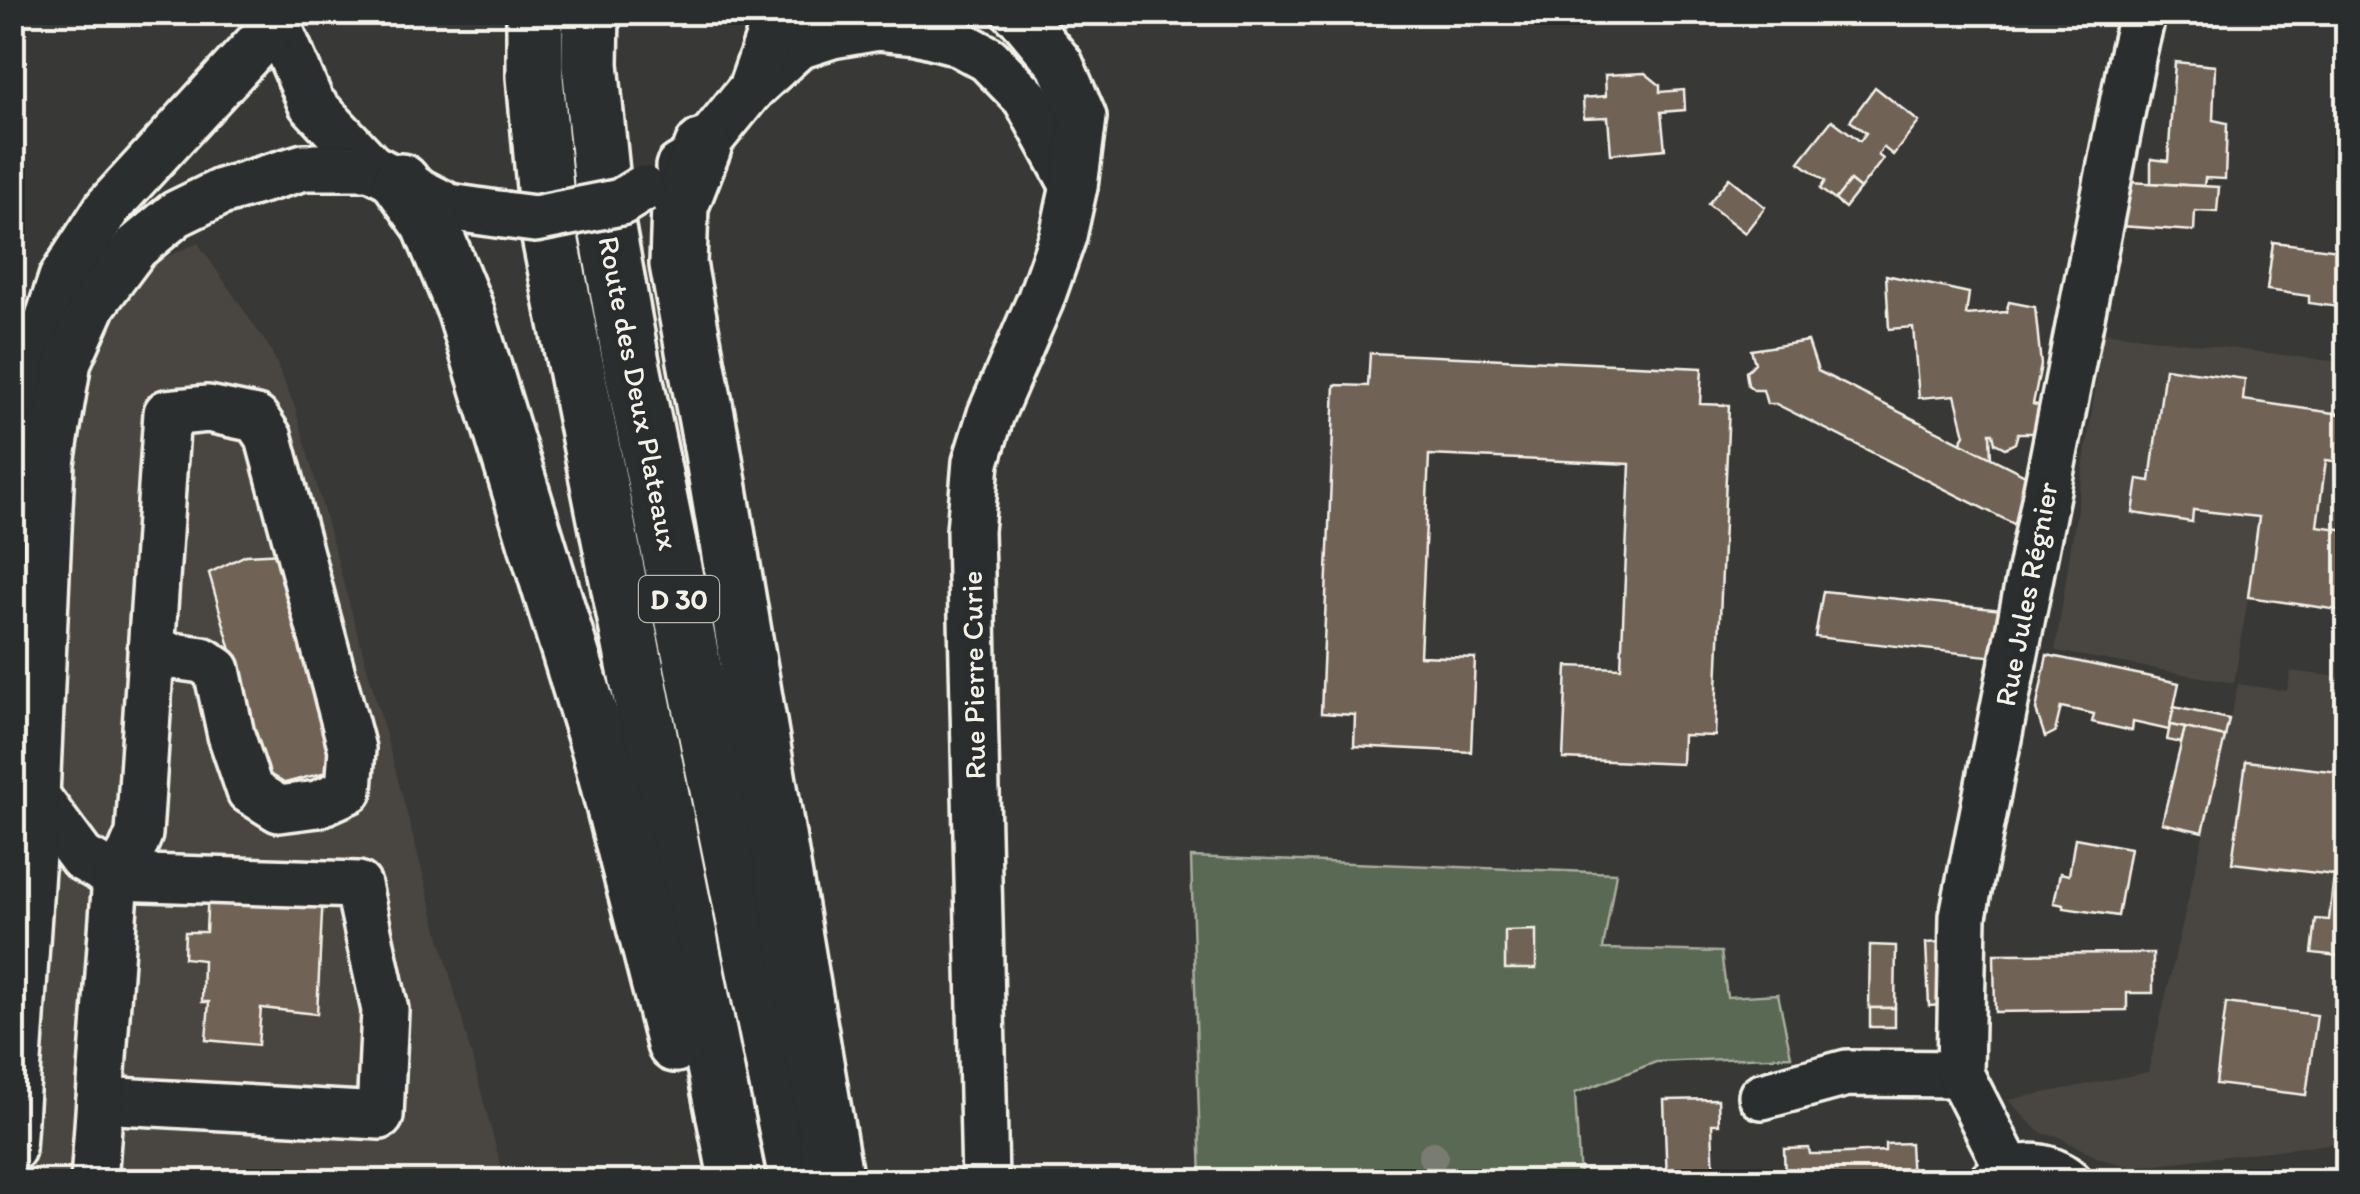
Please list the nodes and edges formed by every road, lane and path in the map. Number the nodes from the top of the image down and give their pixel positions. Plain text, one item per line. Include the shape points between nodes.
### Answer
1 (535, 12) edge
2 (591, 12) edge
3 (778, 12) edge
4 (1015, 12) edge
5 (2143, 12) edge
6 (276, 18) edge
7 (751, 89) junction
8 (704, 147) junction
9 (386, 175) junction
10 (1074, 186) junction
11 (12, 373) edge
12 (20, 557) junction
13 (152, 653) junction
14 (12, 675) edge
15 (36, 796) junction
16 (116, 877) junction
17 (1960, 1074) junction
18 (1762, 1096) dead end
19 (100, 1100) junction
20 (12, 1149) edge
21 (2000, 1176) edge
22 (94, 1182) edge
23 (708, 1182) edge
24 (738, 1182) edge
25 (798, 1182) edge
26 (836, 1182) edge
27 (985, 1182) edge
28 (2069, 1182) edge

1 - 24 main road, Route des Deux Plateaux / D 30 via 549,232
2 - 25 main road, Route des Deux Plateaux / D 30 via 606,222 630,362
3 - 7 street
4 - 10 street, Rue Pierre Curie via 1060,64 1084,117
5 - 17 street, Rue Jules Régnier via 1962,916
6 - 9 street via 311,103
6 - 12 street via 108,207 62,278 29,378
7 - 8 street
7 - 10 street via 798,46 832,35 878,27 954,41 988,59 1026,98
8 - 9 street, bridge via 621,202 536,220 448,207
8 - 26 main road via 680,206 678,264
9 - 15 street via 304,168 221,192 176,214 135,248 94,303 68,362 51,462
9 - 23 main road via 430,223 465,310 600,750
10 - 27 street, Rue Pierre Curie via 1040,301 976,462 970,532
11 - 12 street
12 - 14 street
13 - 13 street via 202,660 217,670 250,791 279,809 318,804 349,790 352,749 269,438 256,419 208,409 168,413
13 - 16 street via 138,834
15 - 16 street via 82,858
15 - 20 street
16 - 19 street
16 - 19 street via 358,886 385,1010 380,1116
17 - 18 street via 1847,1074
17 - 21 street, Rue Jules Régnier
19 - 22 street
21 - 28 street, Rue Jules Régnier via 2040,1167

